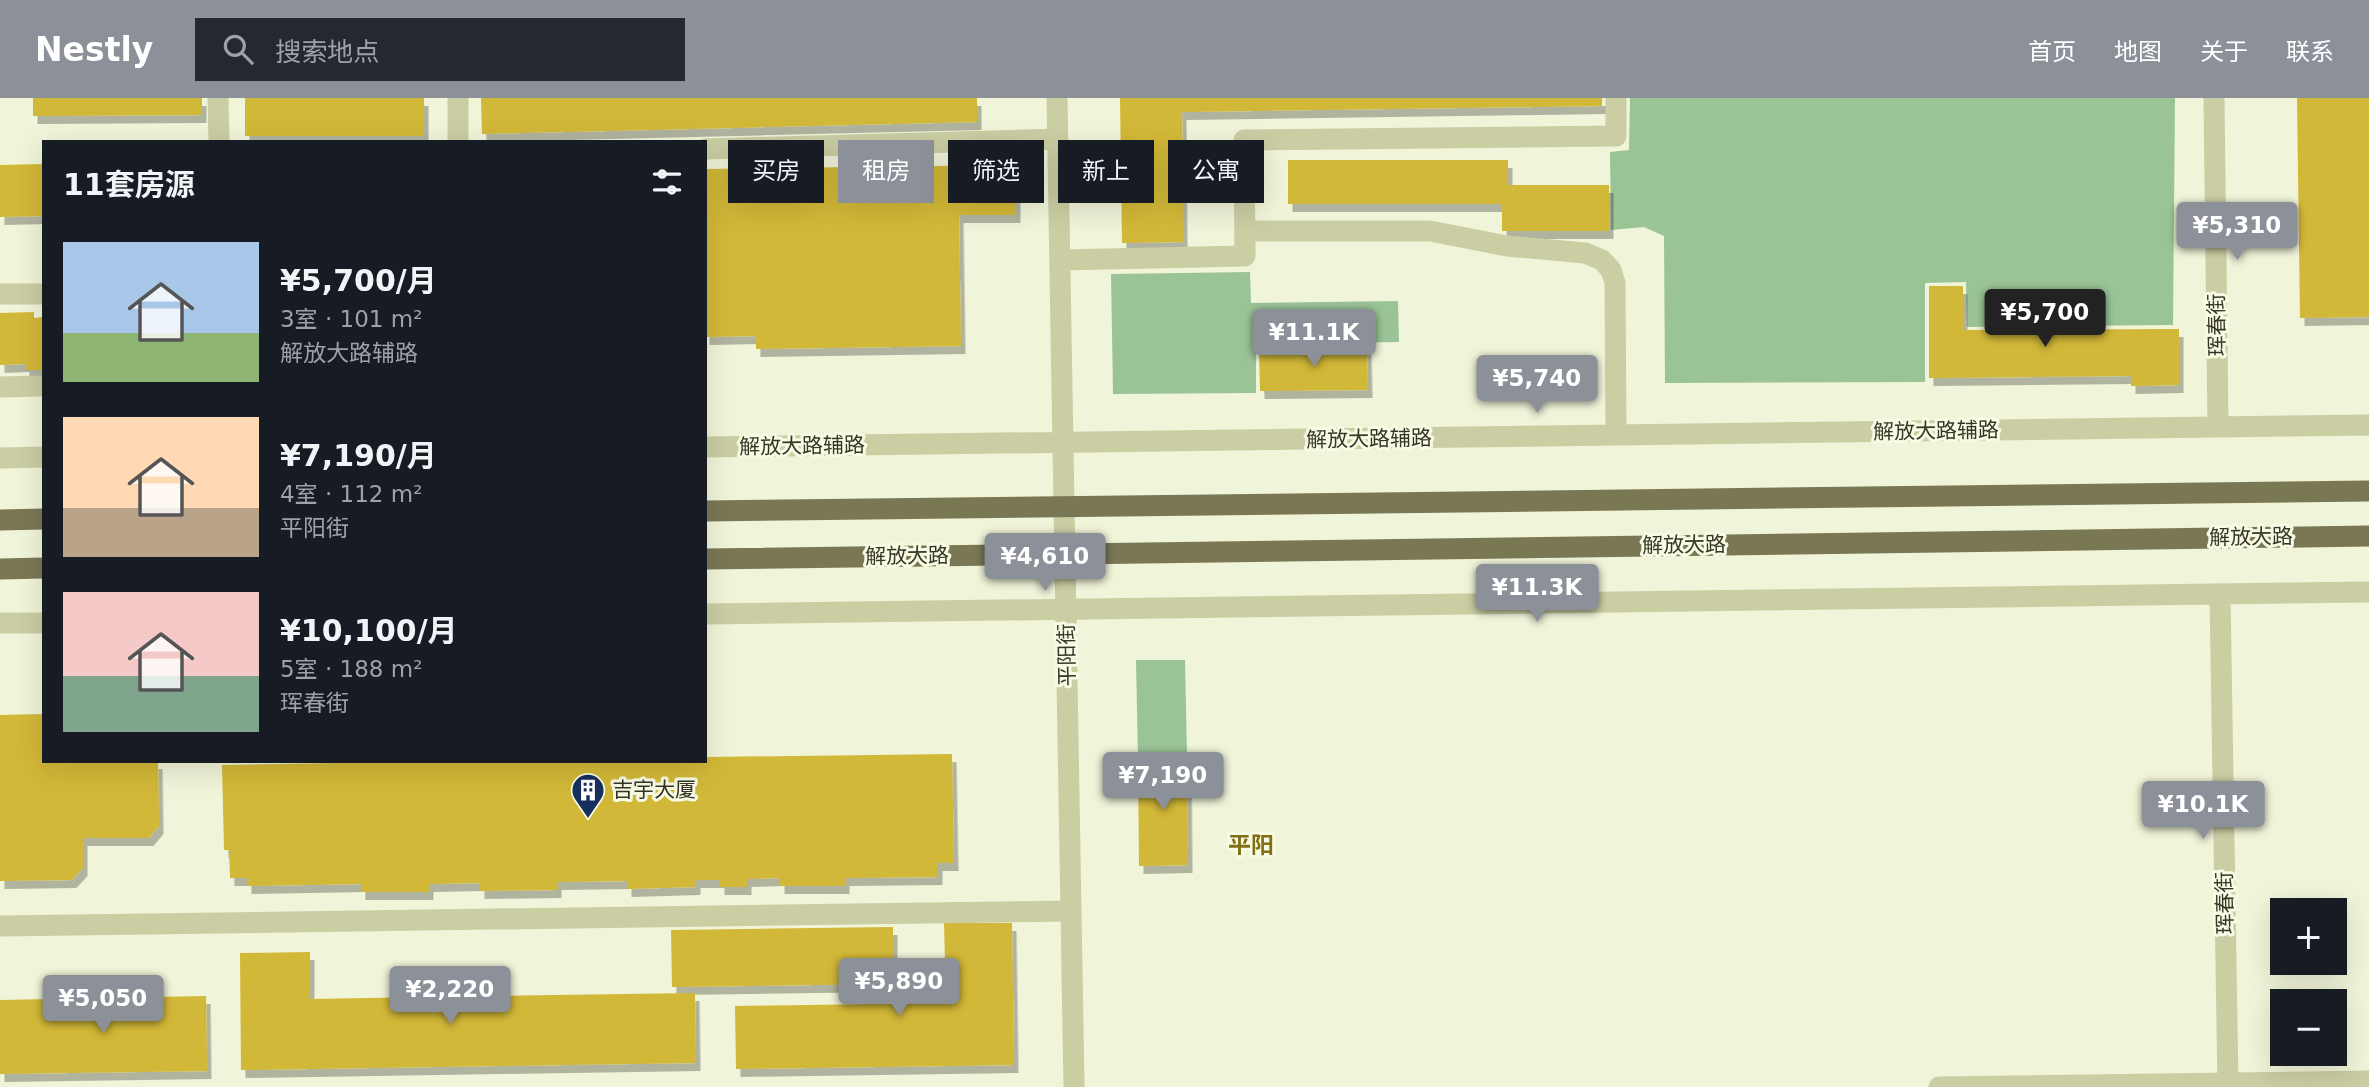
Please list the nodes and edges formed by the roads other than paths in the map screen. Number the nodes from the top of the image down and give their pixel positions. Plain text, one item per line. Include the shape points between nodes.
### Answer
1 (218, 98) edge
2 (458, 98) edge
3 (1057, 98) edge
4 (1616, 98) edge
5 (2214, 98) edge
6 (1058, 138) junction
7 (219, 140) edge
8 (458, 140) edge
9 (707, 149) edge
10 (1245, 231) junction
11 (1060, 260) junction
12 (0, 294) edge
13 (42, 294) edge
14 (42, 386) edge
15 (0, 387) edge
16 (2369, 425) edge
17 (2218, 427) junction
18 (1616, 435) junction
19 (1063, 443) junction
20 (707, 447) edge
21 (42, 457) edge
22 (0, 458) edge
23 (2369, 491) edge
24 (1064, 507) junction
25 (707, 511) edge
26 (42, 519) edge
27 (0, 520) edge
28 (2369, 536) edge
29 (1065, 554) junction
30 (707, 559) edge
31 (42, 568) edge
32 (0, 569) edge
33 (2369, 592) edge
34 (2220, 594) junction
35 (1066, 609) junction
36 (707, 614) edge
37 (0, 623) edge
38 (42, 623) edge
39 (1071, 911) junction
40 (0, 926) edge
41 (2369, 1081) edge
42 (2228, 1085) edge
43 (1074, 1087) edge
44 (1939, 1087) edge

1 - 7 street
2 - 8 street
3 - 6 street, 平阳街
4 - 10 street via 1616,135 1244,140
5 - 17 street, 珲春街
6 - 9 street
6 - 11 street, 平阳街
10 - 11 street via 1245,256
10 - 18 street via 1430,231 1507,246 1585,253 1602,260 1615,283
11 - 19 street, 平阳街
12 - 13 street
14 - 15 street
16 - 17 street, 解放大路辅路
17 - 18 street, 解放大路辅路
18 - 19 street, 解放大路辅路
19 - 20 street, 解放大路辅路
19 - 24 street, 平阳街
21 - 22 street
23 - 24 main road, 解放大路
24 - 25 main road, 解放大路
24 - 29 street, 平阳街
26 - 27 main road
28 - 29 main road, 解放大路
29 - 30 main road, 解放大路
29 - 35 street, 平阳街
31 - 32 main road
33 - 34 street
34 - 35 street
34 - 42 street, 珲春街
35 - 36 street
35 - 39 street, 平阳街
37 - 38 street
39 - 40 street
39 - 43 street, 平阳街
41 - 42 street
42 - 44 street

